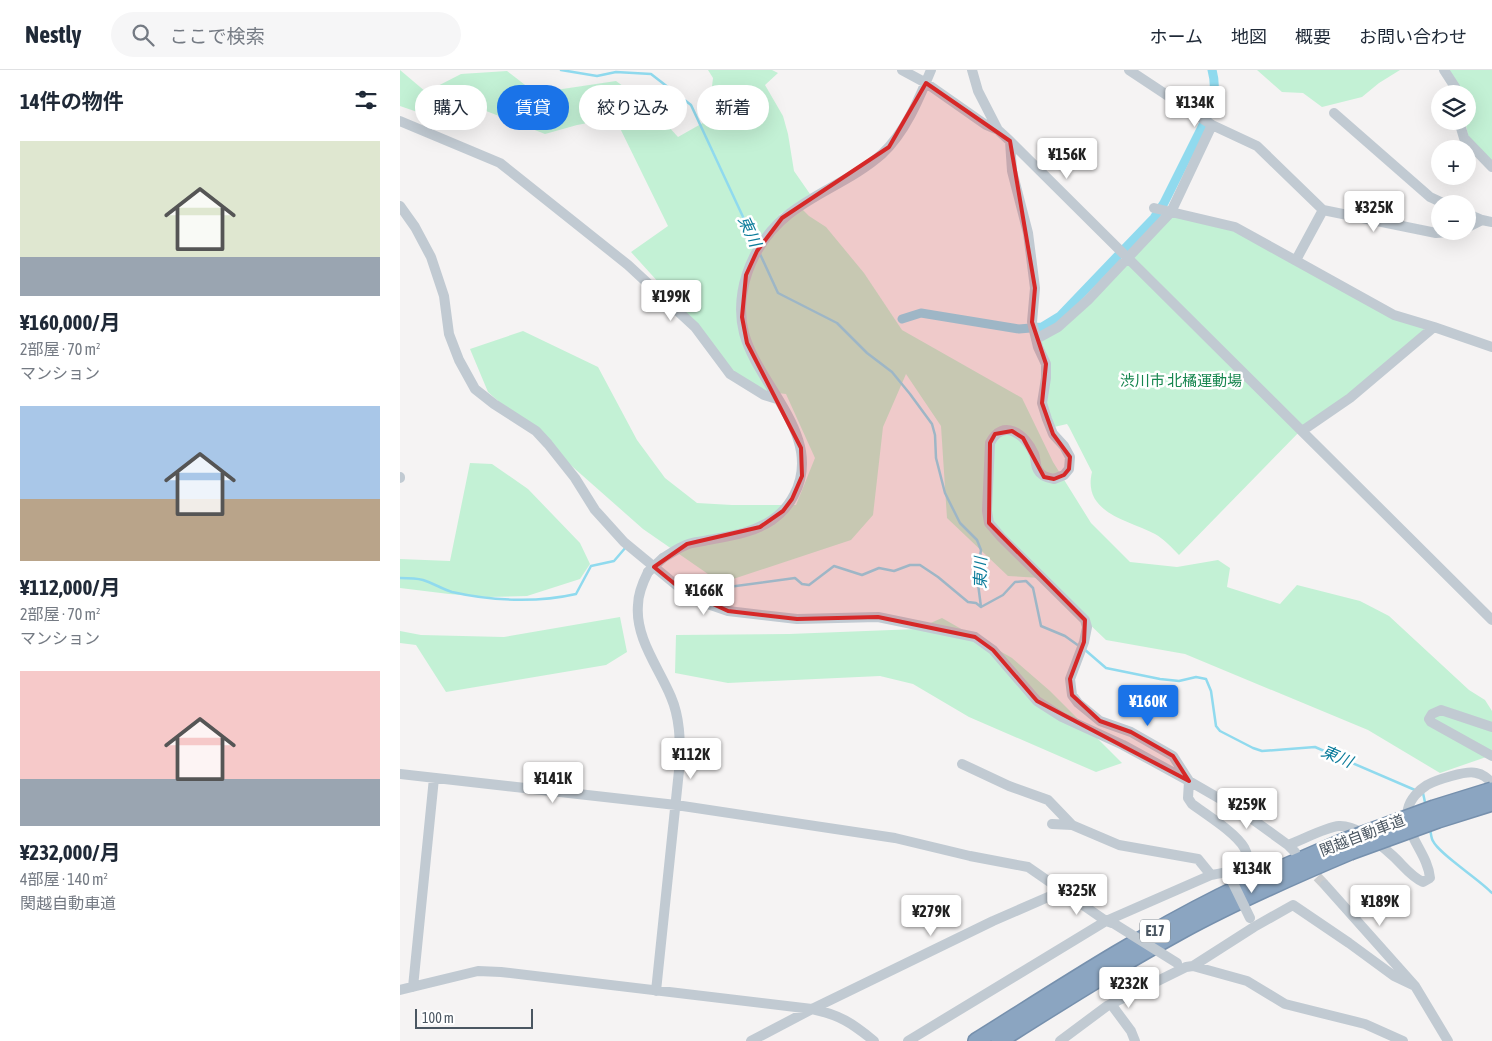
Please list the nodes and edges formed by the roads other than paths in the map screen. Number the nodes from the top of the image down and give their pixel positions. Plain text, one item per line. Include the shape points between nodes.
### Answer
1 (902, 70) edge
2 (931, 70) edge
3 (972, 70) edge
4 (1129, 70) edge
5 (1444, 70) edge
6 (926, 83) junction
7 (1454, 85) edge
8 (1334, 113) dead end
9 (400, 121) edge
10 (1212, 124) junction
11 (998, 130) junction
12 (1462, 130) edge
13 (1010, 141) junction
14 (1492, 167) edge
15 (1431, 198) edge
16 (400, 206) edge
17 (1154, 208) dead end
18 (1323, 210) junction
19 (1171, 212) junction
20 (1431, 232) edge
21 (1127, 257) junction
22 (1296, 260) junction
23 (1434, 327) junction
24 (1035, 337) junction
25 (1492, 347) edge
26 (777, 400) junction
27 (1302, 431) junction
28 (1492, 620) edge
29 (1492, 727) edge
30 (1492, 756) edge
31 (962, 764) dead end
32 (400, 774) edge
33 (434, 778) junction
34 (1189, 781) junction
35 (1492, 783) edge
36 (1492, 790) edge
37 (1492, 803) edge
38 (676, 805) junction
39 (1052, 824) dead end
40 (1072, 825) junction
41 (1347, 846) junction
42 (1211, 875) junction
43 (1230, 876) junction
44 (1325, 885) tunnel mouth
45 (1062, 891) junction
46 (1109, 922) junction
47 (1252, 922) junction
48 (1185, 965) junction
49 (1415, 986) junction
50 (413, 987) junction
51 (400, 990) edge
52 (656, 991) junction
53 (1111, 1004) junction
54 (812, 1009) junction
55 (758, 1039) edge
56 (1062, 1040) edge
57 (874, 1041) edge
58 (908, 1041) edge
59 (976, 1041) edge
60 (999, 1041) edge
61 (1135, 1041) edge
62 (1403, 1041) edge
63 (1448, 1041) edge

1 - 6 street
2 - 6 street
3 - 11 street
4 - 10 street
5 - 7 street
6 - 11 street via 986,126
6 - 26 street via 907,121 882,154 782,218 766,236 751,263 742,304 743,324 753,358
8 - 15 street
9 - 26 street via 500,163 628,265 695,327 730,374
10 - 18 street via 1257,146
10 - 19 street
11 - 13 street
12 - 14 street via 1464,138
13 - 21 street
13 - 24 street via 1012,170 1028,233 1036,288 1032,322
16 - 34 street via 431,257 444,296 449,334 458,360 475,389 536,431 575,478 595,510 624,542 681,589 699,601 728,611 797,618 878,617 975,638 993,650 1036,701
17 - 19 street
18 - 20 street
18 - 22 street
19 - 21 street
19 - 22 street via 1235,227
21 - 24 street via 1058,327
21 - 27 street
22 - 23 street via 1394,315
23 - 25 street
23 - 27 street via 1350,398
24 - 34 street via 1046,364 1042,403 1054,434 1070,457 1069,469 1054,480 1044,477 1023,438 1012,431 1002,430 995,434 990,443 989,523 1085,620 1084,642 1070,679 1072,695 1078,704 1100,721 1130,732 1173,756
26 - 38 street, bridge via 796,433 803,461 799,485 784,512 743,533 687,544 663,558 648,572 639,596 638,618 645,642 678,718 680,761
27 - 28 street
29 - 30 street via 1441,710 1429,719
31 - 40 street via 1048,800
32 - 33 street
33 - 38 street
33 - 50 street
34 - 35 street via 1241,811 1291,848 1330,828 1344,826 1368,836 1423,882 1430,875 1408,828 1411,800 1427,785 1474,772
34 - 43 street via 1188,798 1192,804 1242,842 1247,853 1245,862
36 - 41 highway, 関越自動車道 / E17, bridge via 1434,808
37 - 41 highway, 関越自動車道 / E17, bridge
38 - 45 street via 895,838 1028,867
38 - 52 street
39 - 40 street
40 - 42 street via 1119,845 1198,859
41 - 59 highway, 関越自動車道 / E17 via 1262,877 1177,919
41 - 60 highway, 関越自動車道 / E17 via 1182,930
42 - 43 street
42 - 46 street
43 - 47 street, bridge
44 - 49 street
45 - 46 street
45 - 54 street
46 - 48 street, bridge
46 - 58 street
47 - 48 street
47 - 49 street via 1294,905 1394,976
48 - 53 street
48 - 62 street via 1247,981 1285,1004 1365,1024
49 - 63 street
50 - 51 street
50 - 52 street via 478,971
52 - 54 street
53 - 56 street
53 - 61 street
54 - 55 street
54 - 57 street via 851,1022

